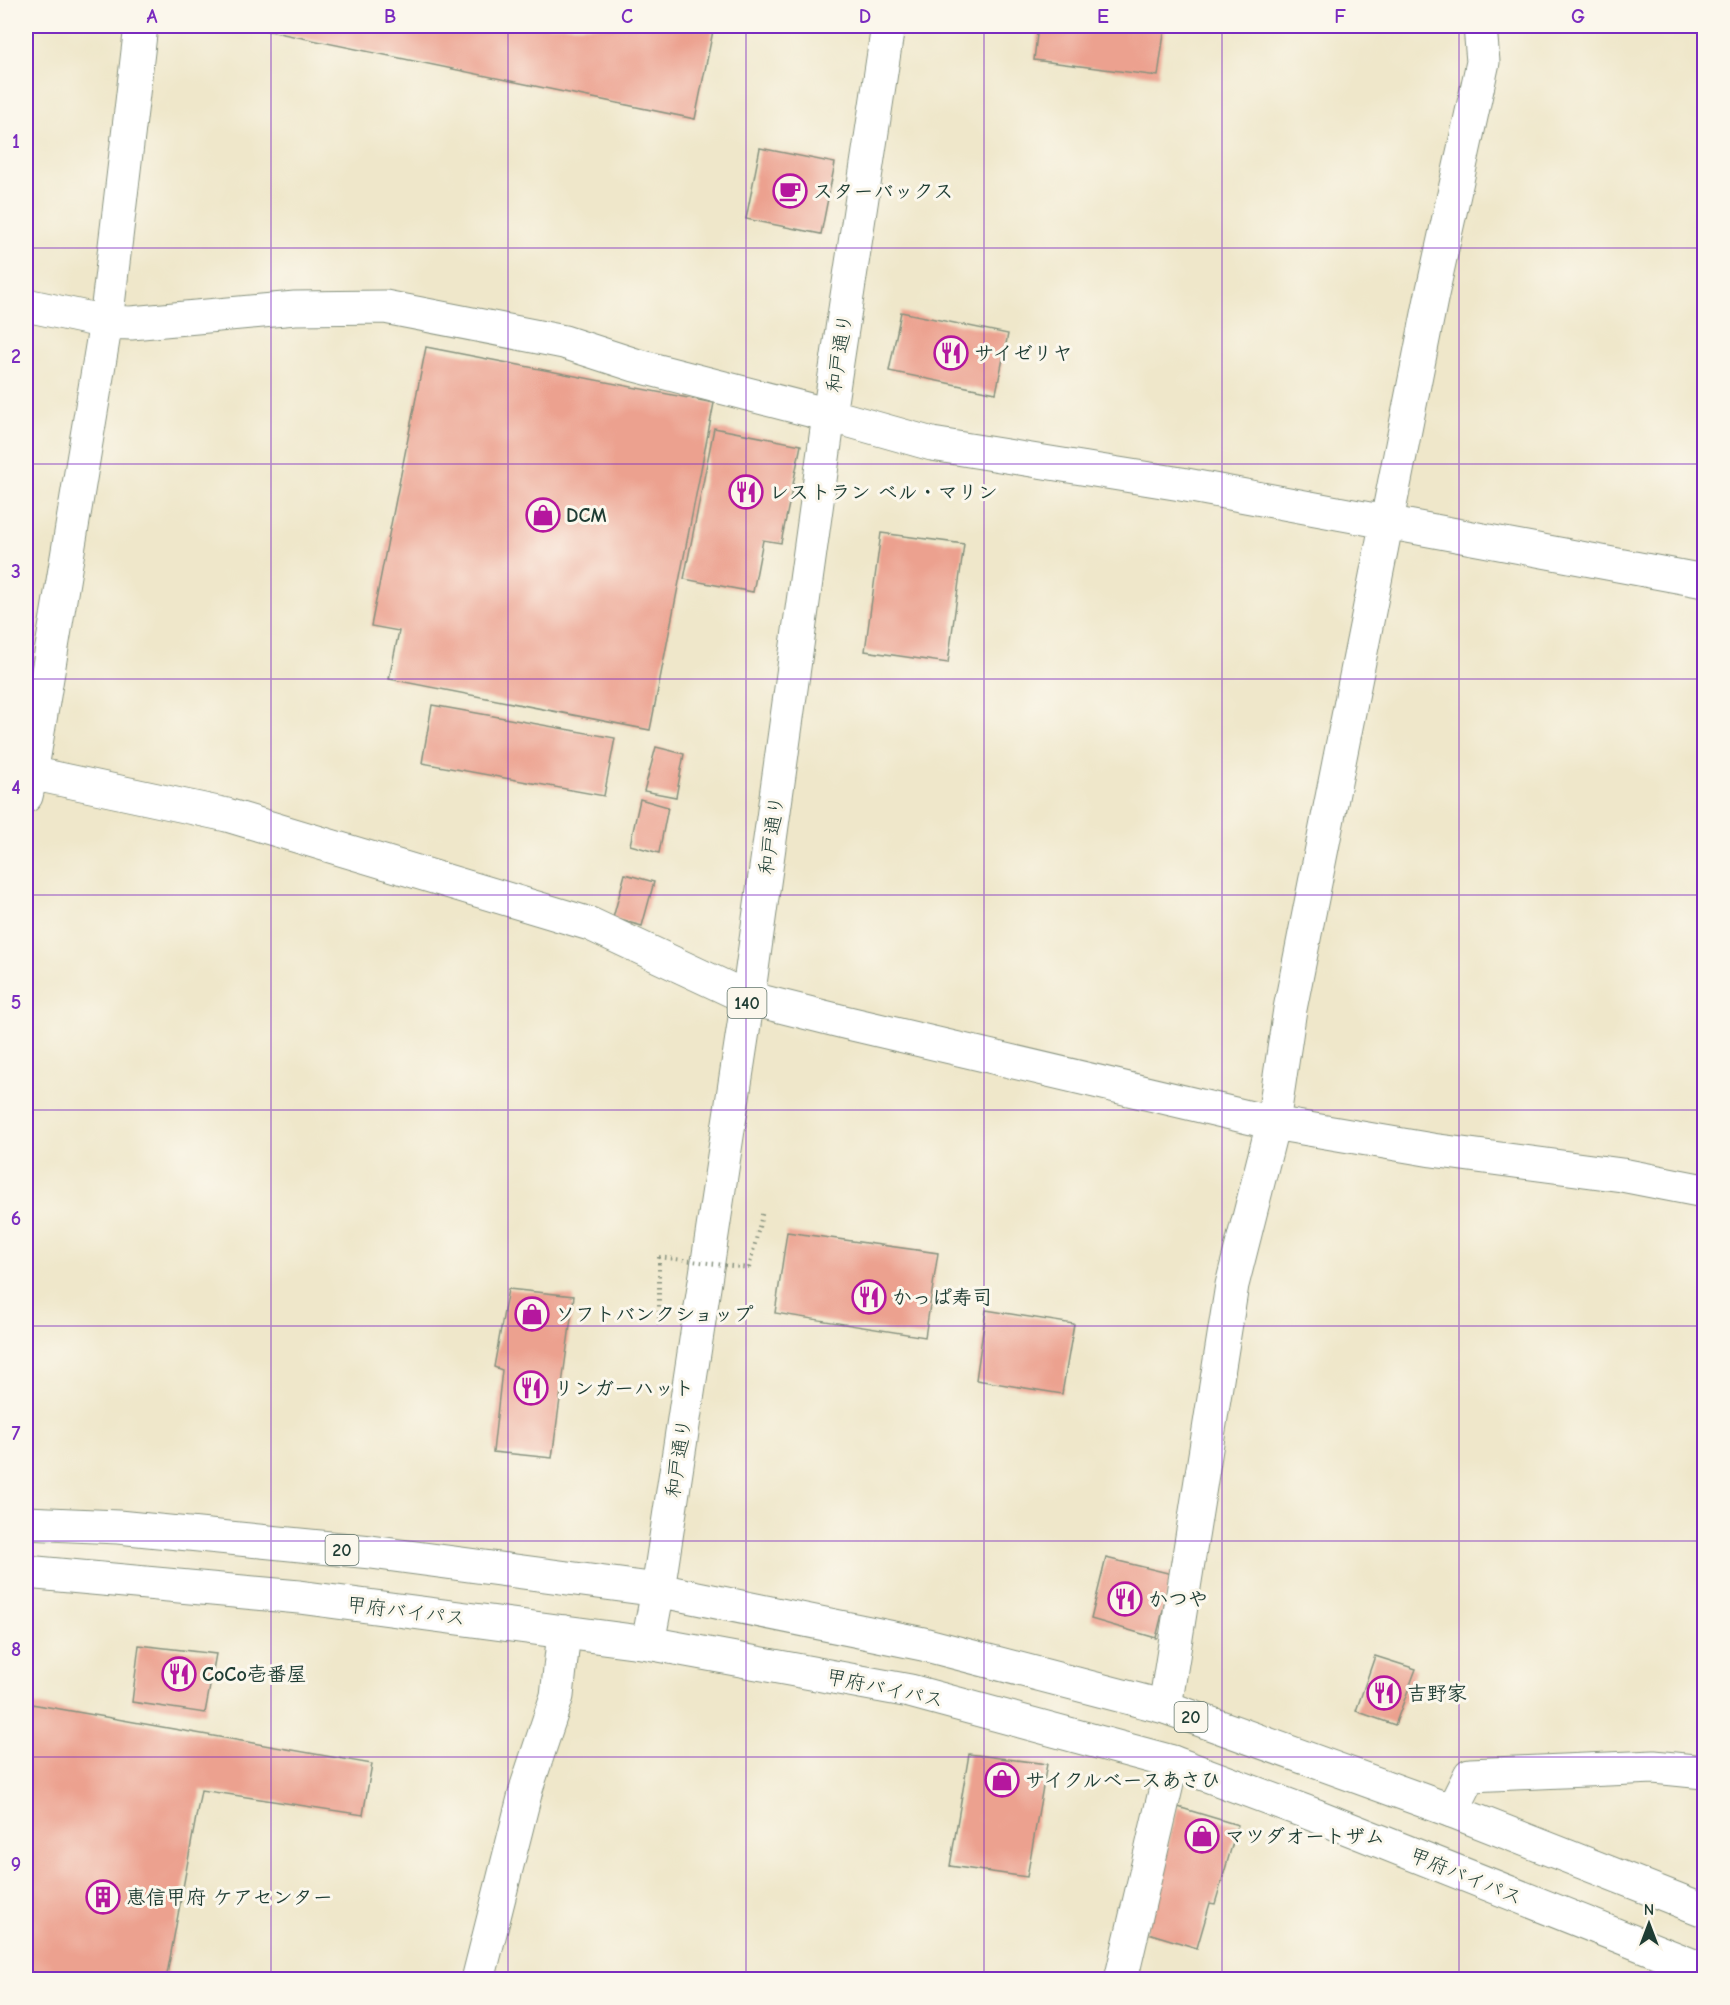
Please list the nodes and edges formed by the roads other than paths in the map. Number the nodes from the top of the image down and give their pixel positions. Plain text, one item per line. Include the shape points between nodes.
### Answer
1 (141, 26) edge
2 (888, 26) edge
3 (1480, 26) edge
4 (26, 305) edge
5 (106, 322) junction
6 (829, 415) junction
7 (1387, 522) junction
8 (1704, 580) edge
9 (28, 781) edge
10 (748, 998) junction
11 (1273, 1123) junction
12 (1704, 1191) edge
13 (26, 1523) edge
14 (26, 1572) edge
15 (658, 1590) junction
16 (564, 1632) junction
17 (648, 1643) junction
18 (1165, 1707) junction
19 (1172, 1762) junction
20 (1704, 1772) edge
21 (1452, 1811) junction
22 (1704, 1910) edge
23 (1704, 1970) edge
24 (478, 1980) edge
25 (1121, 1980) edge

1 - 5 main road
2 - 6 main road, 和戸通り / 140
3 - 7 main road via 1483,62
4 - 5 main road
5 - 6 main road via 295,308 385,307 564,342 635,365
5 - 9 main road
6 - 7 main road via 932,444
6 - 10 main road, 和戸通り / 140
7 - 8 main road
7 - 11 main road via 1290,1009
9 - 10 main road via 227,815 590,924
10 - 11 main road
10 - 15 main road, 和戸通り / 140
11 - 12 main road via 1432,1150 1622,1175
11 - 18 main road via 1232,1285
13 - 15 main road, 20 via 118,1527 359,1551
14 - 16 main road, 甲府バイパス via 299,1598
15 - 17 main road, 和戸通り / 140
15 - 18 main road, 20 via 923,1644
16 - 17 main road, 甲府バイパス
16 - 24 main road via 557,1696 527,1786
17 - 19 main road, 甲府バイパス via 910,1691
18 - 21 main road, 20
19 - 23 main road, 甲府バイパス
19 - 25 main road
20 - 21 main road via 1653,1767 1470,1775
21 - 22 main road, 20

